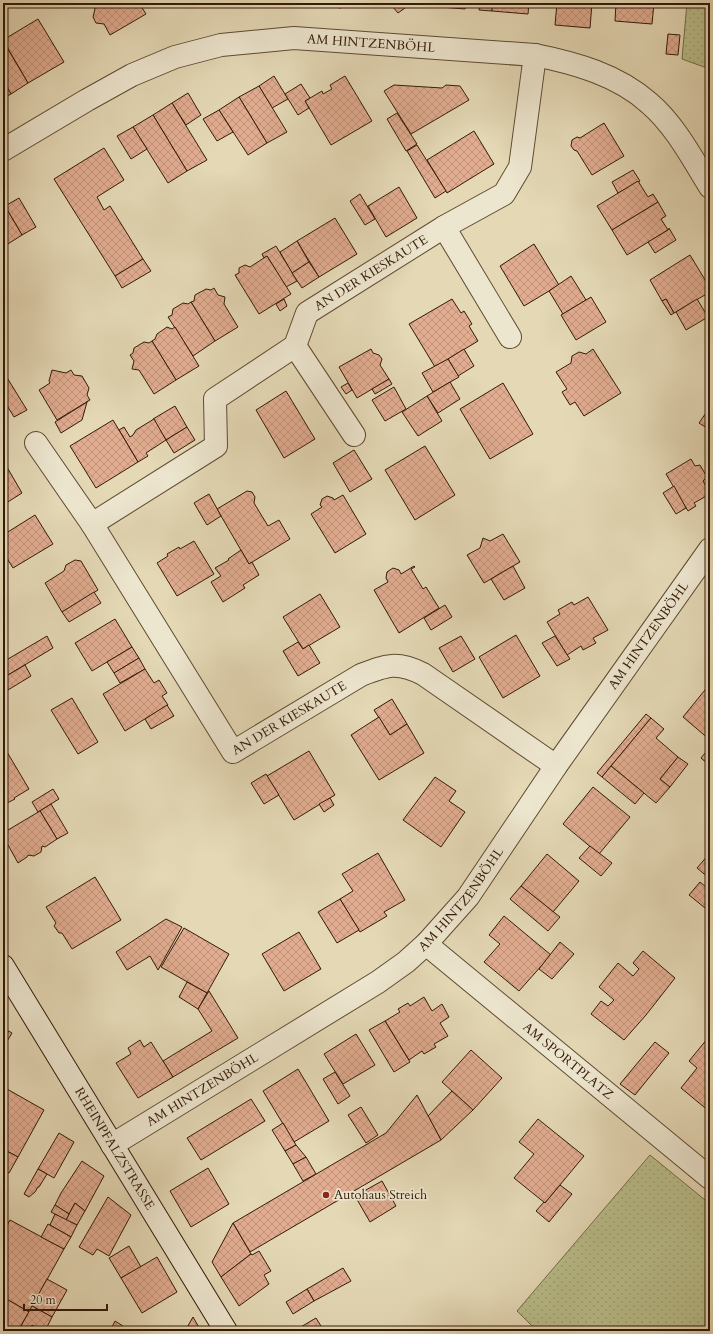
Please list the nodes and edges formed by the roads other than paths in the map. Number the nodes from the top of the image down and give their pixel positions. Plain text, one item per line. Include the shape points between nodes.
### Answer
1 (535, 55) junction
2 (3, 150) edge
3 (710, 187) edge
4 (444, 227) junction
5 (510, 337) dead end
6 (295, 346) junction
7 (354, 435) dead end
8 (36, 443) dead end
9 (92, 524) junction
10 (710, 549) edge
11 (556, 766) junction
12 (426, 944) junction
13 (3, 966) edge
14 (112, 1145) junction
15 (710, 1178) edge
16 (226, 1331) edge

1 - 2 street, AM HINTZENBÖHL via 294,38 221,45 175,57 132,75
1 - 3 street, AM HINTZENBÖHL via 561,60 597,72 620,83 650,103 680,139
1 - 4 street, AN DER KIESKAUTE via 520,167 504,194
4 - 5 street
4 - 6 street, AN DER KIESKAUTE via 307,313
6 - 7 street
6 - 9 street via 215,399 216,446
8 - 9 street, AN DER KIESKAUTE
9 - 11 street, AN DER KIESKAUTE via 234,752 361,675 378,668 401,666 409,667 428,678
10 - 11 street, AM HINTZENBÖHL
11 - 12 street, AM HINTZENBÖHL via 468,897
12 - 14 street, AM HINTZENBÖHL via 378,982
12 - 15 street, AM SPORTPLATZ
13 - 14 street, RHEINPFALZSTRASSE
14 - 16 street, RHEINPFALZSTRASSE

